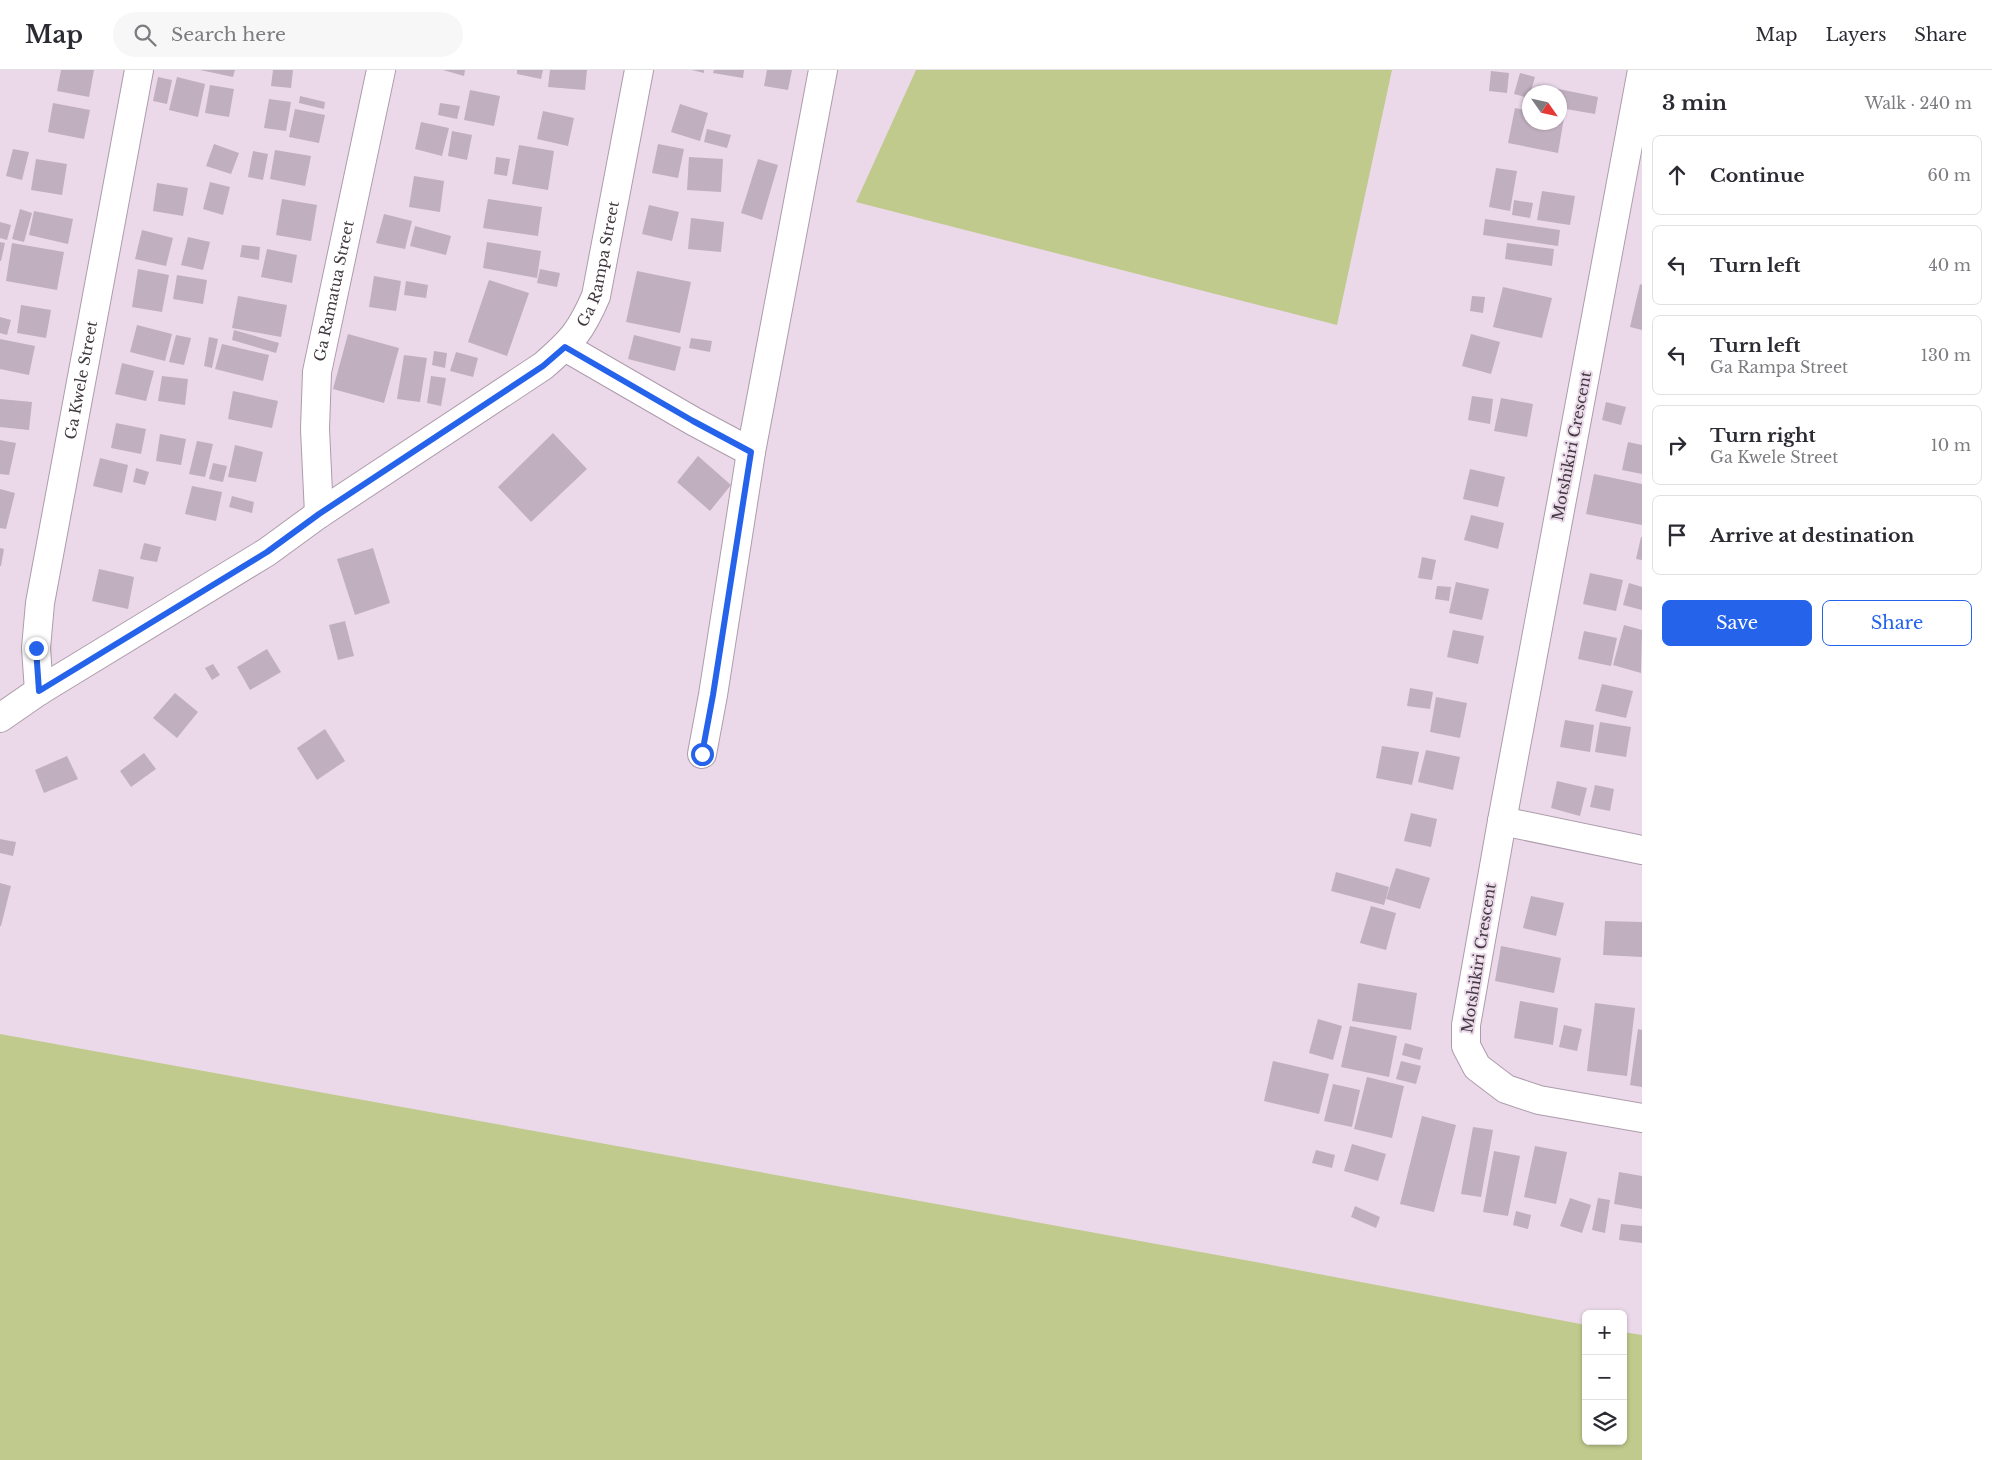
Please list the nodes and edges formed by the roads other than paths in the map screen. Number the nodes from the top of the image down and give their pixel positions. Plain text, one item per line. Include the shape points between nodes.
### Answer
1 (139, 70) edge
2 (381, 70) edge
3 (638, 70) edge
4 (823, 70) edge
5 (1642, 70) edge
6 (565, 347) junction
7 (751, 452) junction
8 (319, 514) junction
9 (39, 691) junction
10 (0, 718) edge
11 (702, 754) dead end
12 (1502, 821) junction
13 (1642, 850) edge
14 (1642, 1118) edge

1 - 9 street, Ga Kwele Street via 40,603 36,648
2 - 8 street, Ga Ramatua Street via 317,372 315,429
3 - 6 street, Ga Rampa Street via 596,296 584,324
4 - 7 street
5 - 12 street, Motshikiri Crescent
6 - 7 street
6 - 8 street, Ga Rampa Street via 543,366
7 - 11 street
8 - 9 street, Ga Rampa Street via 267,552
9 - 10 street, Ga Rampa Street
12 - 13 street
12 - 14 street, Motshikiri Crescent via 1466,1025 1466,1046 1477,1067 1506,1089 1539,1100

